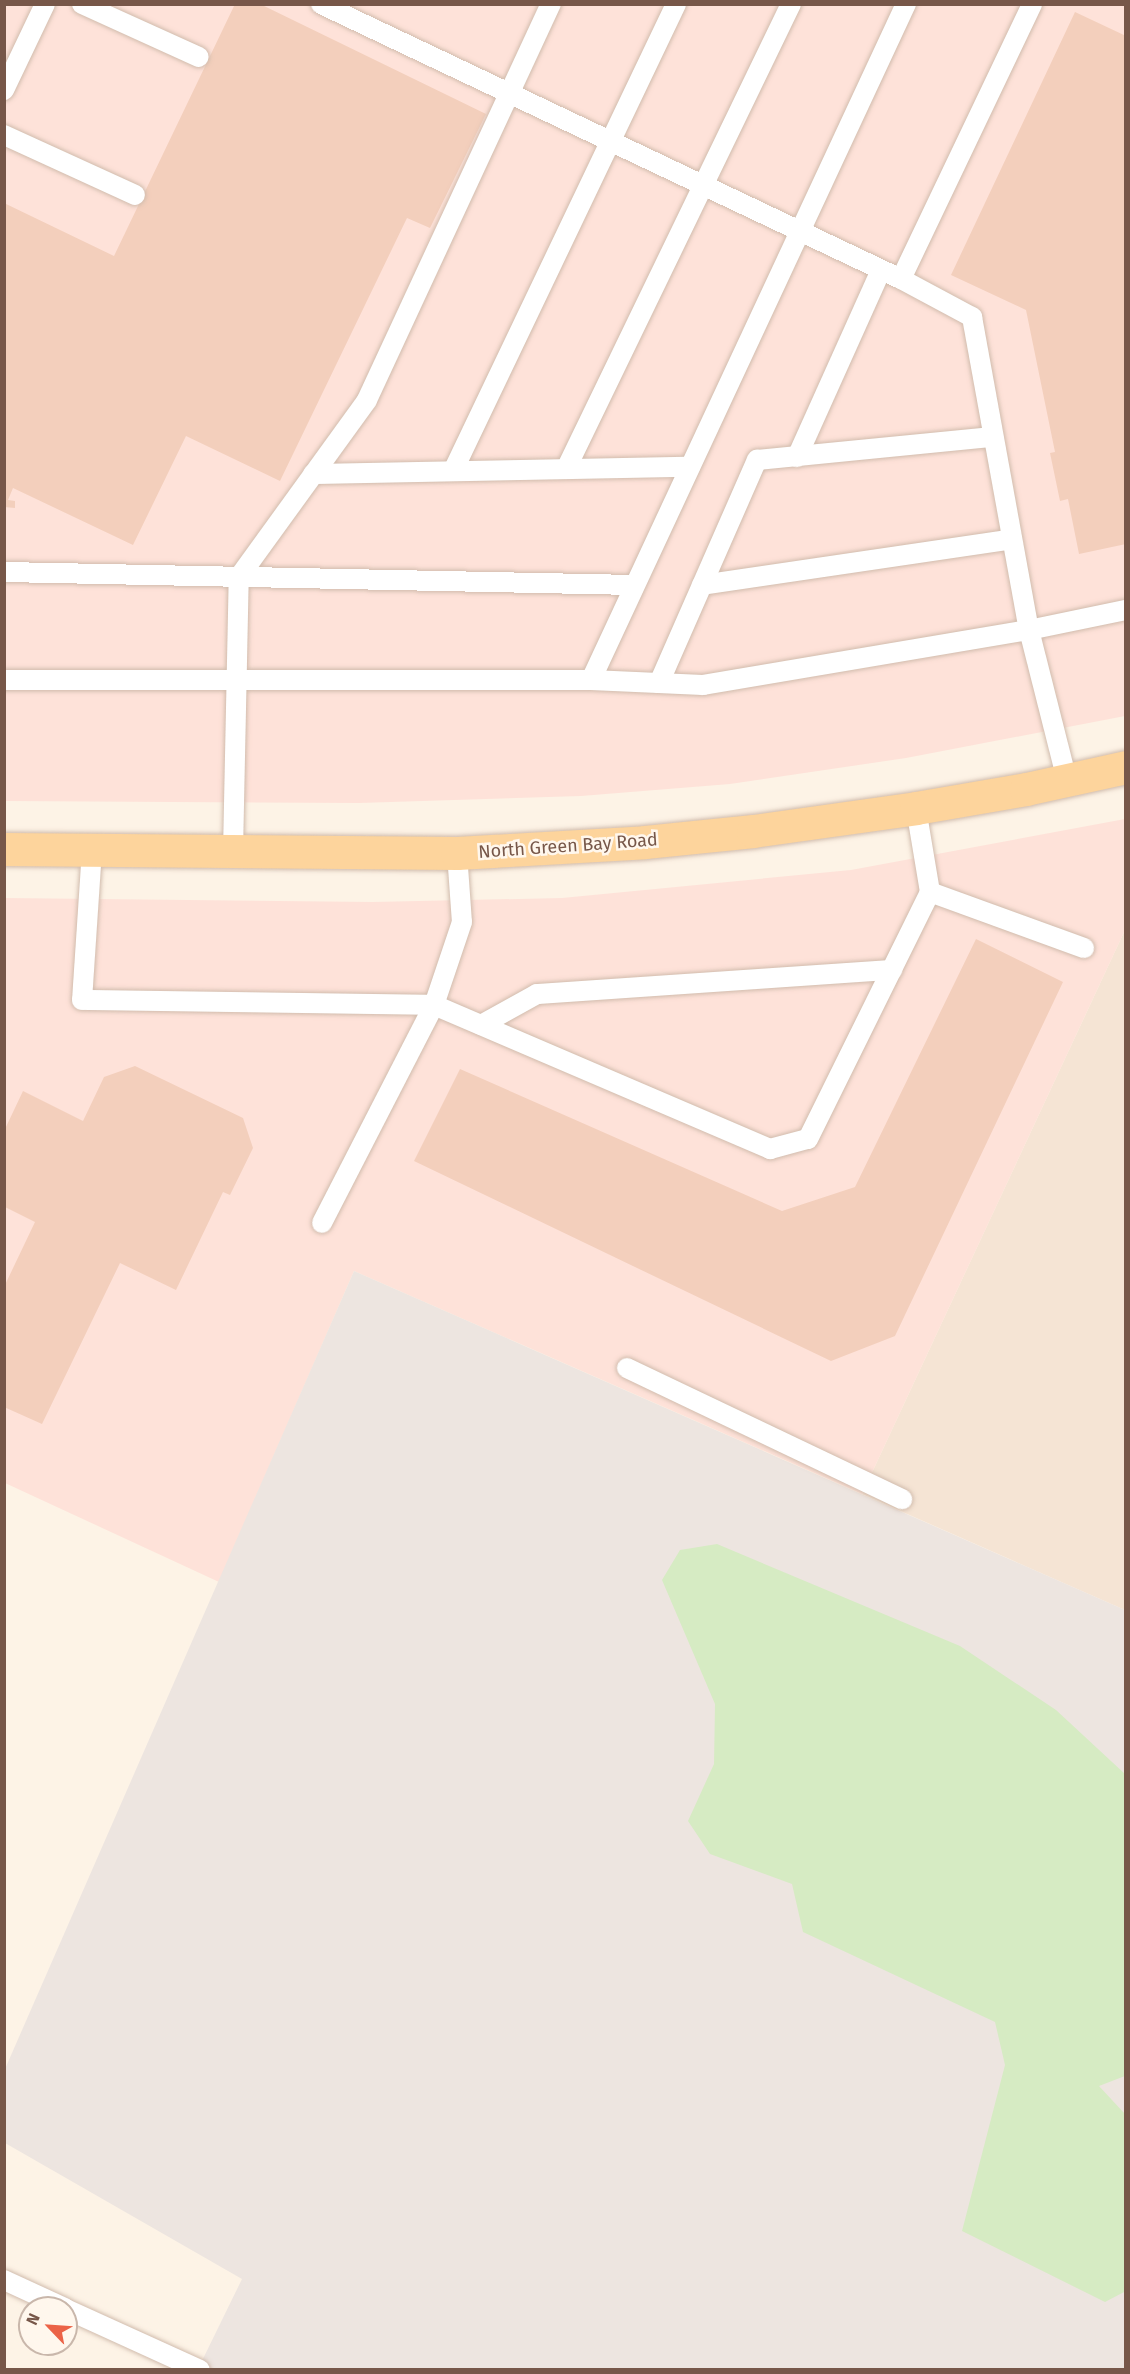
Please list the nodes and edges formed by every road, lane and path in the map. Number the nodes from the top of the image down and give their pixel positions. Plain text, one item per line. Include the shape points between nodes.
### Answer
1 (45, 4) edge
2 (82, 4) edge
3 (321, 4) edge
4 (551, 4) edge
5 (676, 4) edge
6 (791, 4) edge
7 (906, 4) edge
8 (1032, 4) edge
9 (199, 57) dead end
10 (4, 90) edge
11 (510, 94) junction
12 (4, 135) edge
13 (611, 142) junction
14 (703, 186) junction
15 (135, 195) dead end
16 (800, 231) junction
17 (881, 270) junction
18 (901, 279) junction
19 (993, 437) junction
20 (797, 457) junction
21 (690, 467) junction
22 (566, 469) junction
23 (453, 471) junction
24 (313, 474) junction
25 (1012, 539) junction
26 (4, 572) edge
27 (239, 577) junction
28 (634, 585) junction
29 (702, 585) junction
30 (1125, 610) edge
31 (1029, 630) junction
32 (4, 680) edge
33 (591, 680) junction
34 (236, 682) junction
35 (659, 683) junction
36 (1125, 767) edge
37 (1067, 780) junction
38 (916, 808) junction
39 (4, 849) edge
40 (92, 850) junction
41 (233, 852) junction
42 (458, 853) junction
43 (930, 892) junction
44 (1084, 948) dead end
45 (892, 970) junction
46 (434, 1005) junction
47 (481, 1025) junction
48 (322, 1223) dead end
49 (627, 1368) dead end
50 (902, 1499) dead end
51 (4, 2280) edge
52 (39, 2296) edge
53 (78, 2314) edge
54 (200, 2370) edge

1 - 10 lane
2 - 9 lane
3 - 11 lane
4 - 11 lane
5 - 13 lane
6 - 14 lane
7 - 16 lane
8 - 18 lane
11 - 13 lane
11 - 24 lane via 367,400
12 - 15 lane
13 - 14 lane
13 - 23 lane
14 - 16 lane
14 - 22 lane
16 - 17 lane
16 - 21 lane
17 - 18 lane
17 - 20 lane
18 - 19 lane via 972,317
19 - 20 lane
19 - 25 lane
20 - 29 lane via 757,460
21 - 22 lane
21 - 28 lane
22 - 23 lane
23 - 24 lane
24 - 27 lane
25 - 29 lane
25 - 31 lane
26 - 27 lane
27 - 28 lane
27 - 34 lane
28 - 33 lane
29 - 35 lane
30 - 31 lane
31 - 35 lane via 703,685
31 - 37 lane
32 - 34 lane
33 - 34 lane
33 - 35 lane
34 - 41 lane
36 - 37 main road, North Green Bay Road
37 - 38 main road, North Green Bay Road
38 - 42 main road, North Green Bay Road via 742,832
38 - 43 lane
39 - 40 main road, North Green Bay Road
40 - 41 main road, North Green Bay Road
40 - 46 lane via 82,1000
41 - 42 main road, North Green Bay Road
42 - 46 lane via 462,922
43 - 44 lane
43 - 45 lane
45 - 47 lane via 537,993
45 - 47 lane via 808,1139 770,1149
46 - 47 lane
46 - 48 lane
49 - 50 lane
51 - 52 lane
53 - 54 lane

